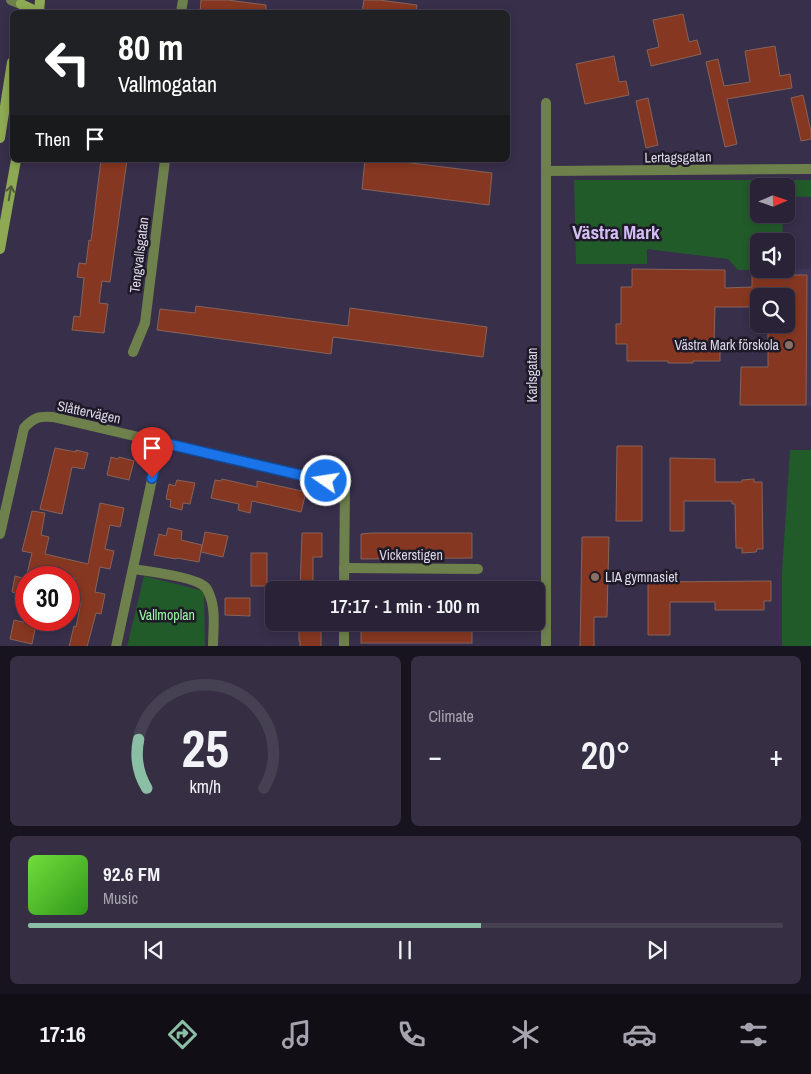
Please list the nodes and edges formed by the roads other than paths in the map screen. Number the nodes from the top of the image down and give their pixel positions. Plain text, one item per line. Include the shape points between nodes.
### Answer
1 (18, 4) edge
2 (34, 10) edge
3 (10, 75) edge
4 (546, 103) dead end
5 (0, 138) edge
6 (16, 162) edge
7 (165, 162) edge
8 (811, 169) edge
9 (546, 171) junction
10 (0, 249) edge
11 (133, 352) dead end
12 (160, 442) junction
13 (0, 534) edge
14 (344, 568) junction
15 (133, 569) junction
16 (478, 569) dead end
17 (344, 581) edge
18 (344, 631) edge
19 (116, 646) edge
20 (213, 646) edge
21 (344, 646) edge
22 (546, 646) edge

1 - 2 main road
3 - 5 main road
4 - 9 street, Karlsgatan
10 -> 6 main road
7 - 11 street, Tengvallsgatan via 145,323
8 - 9 street, Lertagsgatan
9 - 22 street, Karlsgatan
12 - 13 street, Slåttervägen via 53,417 41,416 31,420 24,428
12 - 14 street, Slåttervägen via 345,485
12 - 15 street
14 - 16 street, Vickerstigen
14 - 17 street
15 - 19 street
15 - 20 street via 194,581 205,587 213,610
18 - 21 street

